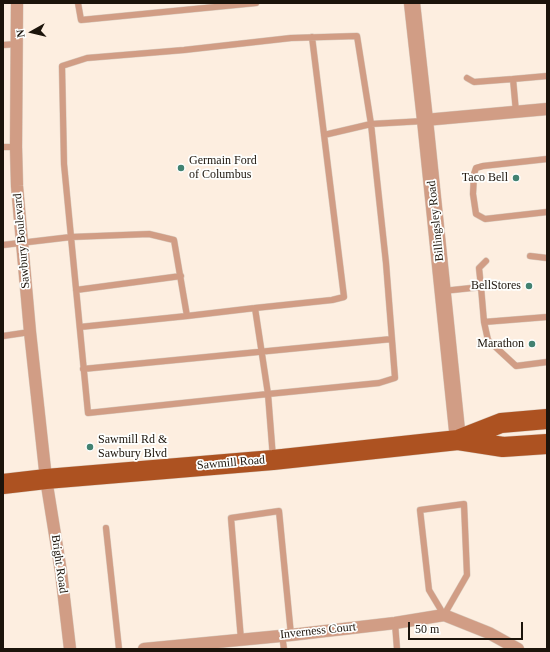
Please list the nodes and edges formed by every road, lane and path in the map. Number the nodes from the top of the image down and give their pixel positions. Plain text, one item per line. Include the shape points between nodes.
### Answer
1 (17, 3) edge
2 (78, 3) edge
3 (256, 3) edge
4 (412, 3) edge
5 (312, 37) junction
6 (17, 44) junction
7 (3, 45) edge
8 (547, 76) edge
9 (467, 78) dead end
10 (513, 79) junction
11 (547, 109) edge
12 (516, 112) junction
13 (426, 120) junction
14 (371, 124) junction
15 (324, 136) junction
16 (3, 147) edge
17 (16, 147) junction
18 (547, 159) edge
19 (547, 212) edge
20 (71, 237) junction
21 (22, 243) junction
22 (3, 245) edge
23 (530, 256) dead end
24 (547, 258) edge
25 (486, 261) dead end
26 (181, 276) junction
27 (481, 287) junction
28 (76, 290) junction
29 (443, 290) junction
30 (255, 308) junction
31 (187, 316) junction
32 (547, 317) edge
33 (484, 322) junction
34 (80, 327) junction
35 (30, 332) junction
36 (3, 336) edge
37 (392, 338) junction
38 (262, 351) junction
39 (547, 362) edge
40 (83, 369) junction
41 (268, 394) junction
42 (547, 419) edge
43 (458, 440) junction
44 (547, 444) edge
45 (273, 460) junction
46 (46, 479) junction
47 (3, 484) edge
48 (106, 528) dead end
49 (444, 615) junction
50 (395, 623) junction
51 (286, 635) junction
52 (241, 640) junction
53 (189, 647) edge
54 (70, 649) edge
55 (119, 649) edge
56 (144, 649) edge
57 (284, 649) edge
58 (397, 649) edge
59 (518, 649) edge

1 - 6 street, Sawbury Boulevard
2 - 3 lane via 81,20
4 - 13 street, Billingsley Road
5 - 14 lane via 357,36
5 - 15 lane
5 - 20 lane via 87,58 62,66 64,164
6 - 7 lane
6 - 17 street, Sawbury Boulevard
8 - 10 lane
9 - 10 lane via 474,82
10 - 12 lane
11 - 12 street
12 - 13 street
13 - 14 lane
13 - 29 street, Billingsley Road
14 - 15 lane
14 - 37 lane
15 - 30 lane via 344,297
16 - 17 lane
17 - 21 street, Sawbury Boulevard
18 - 19 lane via 476,168 473,194 476,214 485,219
20 - 21 lane
20 - 26 lane via 149,234 174,240
20 - 28 lane
21 - 22 lane
21 - 35 street, Sawbury Boulevard
23 - 24 lane
25 - 27 lane via 479,268
26 - 28 lane
26 - 31 lane
27 - 29 lane
27 - 33 lane
28 - 34 lane
29 - 43 street, Billingsley Road
30 - 31 lane
30 - 38 lane
31 - 34 lane
32 - 33 lane
33 - 39 lane via 488,340 516,366
34 - 40 lane
35 - 36 lane
35 - 46 street, Sawbury Boulevard
37 - 38 lane
37 - 41 lane via 395,378 379,383
38 - 40 lane
38 - 41 lane
40 - 41 lane via 88,413
41 - 45 lane
42 - 43 main road, Sawmill Road via 501,423
43 - 44 main road, Sawmill Road via 503,447
43 - 45 main road, Sawmill Road
45 - 46 main road, Sawmill Road
46 - 47 main road, Sawmill Road
46 - 54 street, Bright Road
48 - 55 lane
49 - 49 lane via 429,590 420,510 464,504 467,575
49 - 50 street, Inverness Court
49 - 59 street via 489,633
50 - 51 street, Inverness Court
50 - 58 lane
51 - 52 street, Inverness Court
51 - 52 lane via 279,511 232,518
51 - 57 lane
52 - 53 street, Inverness Court
53 - 56 street, Inverness Court

